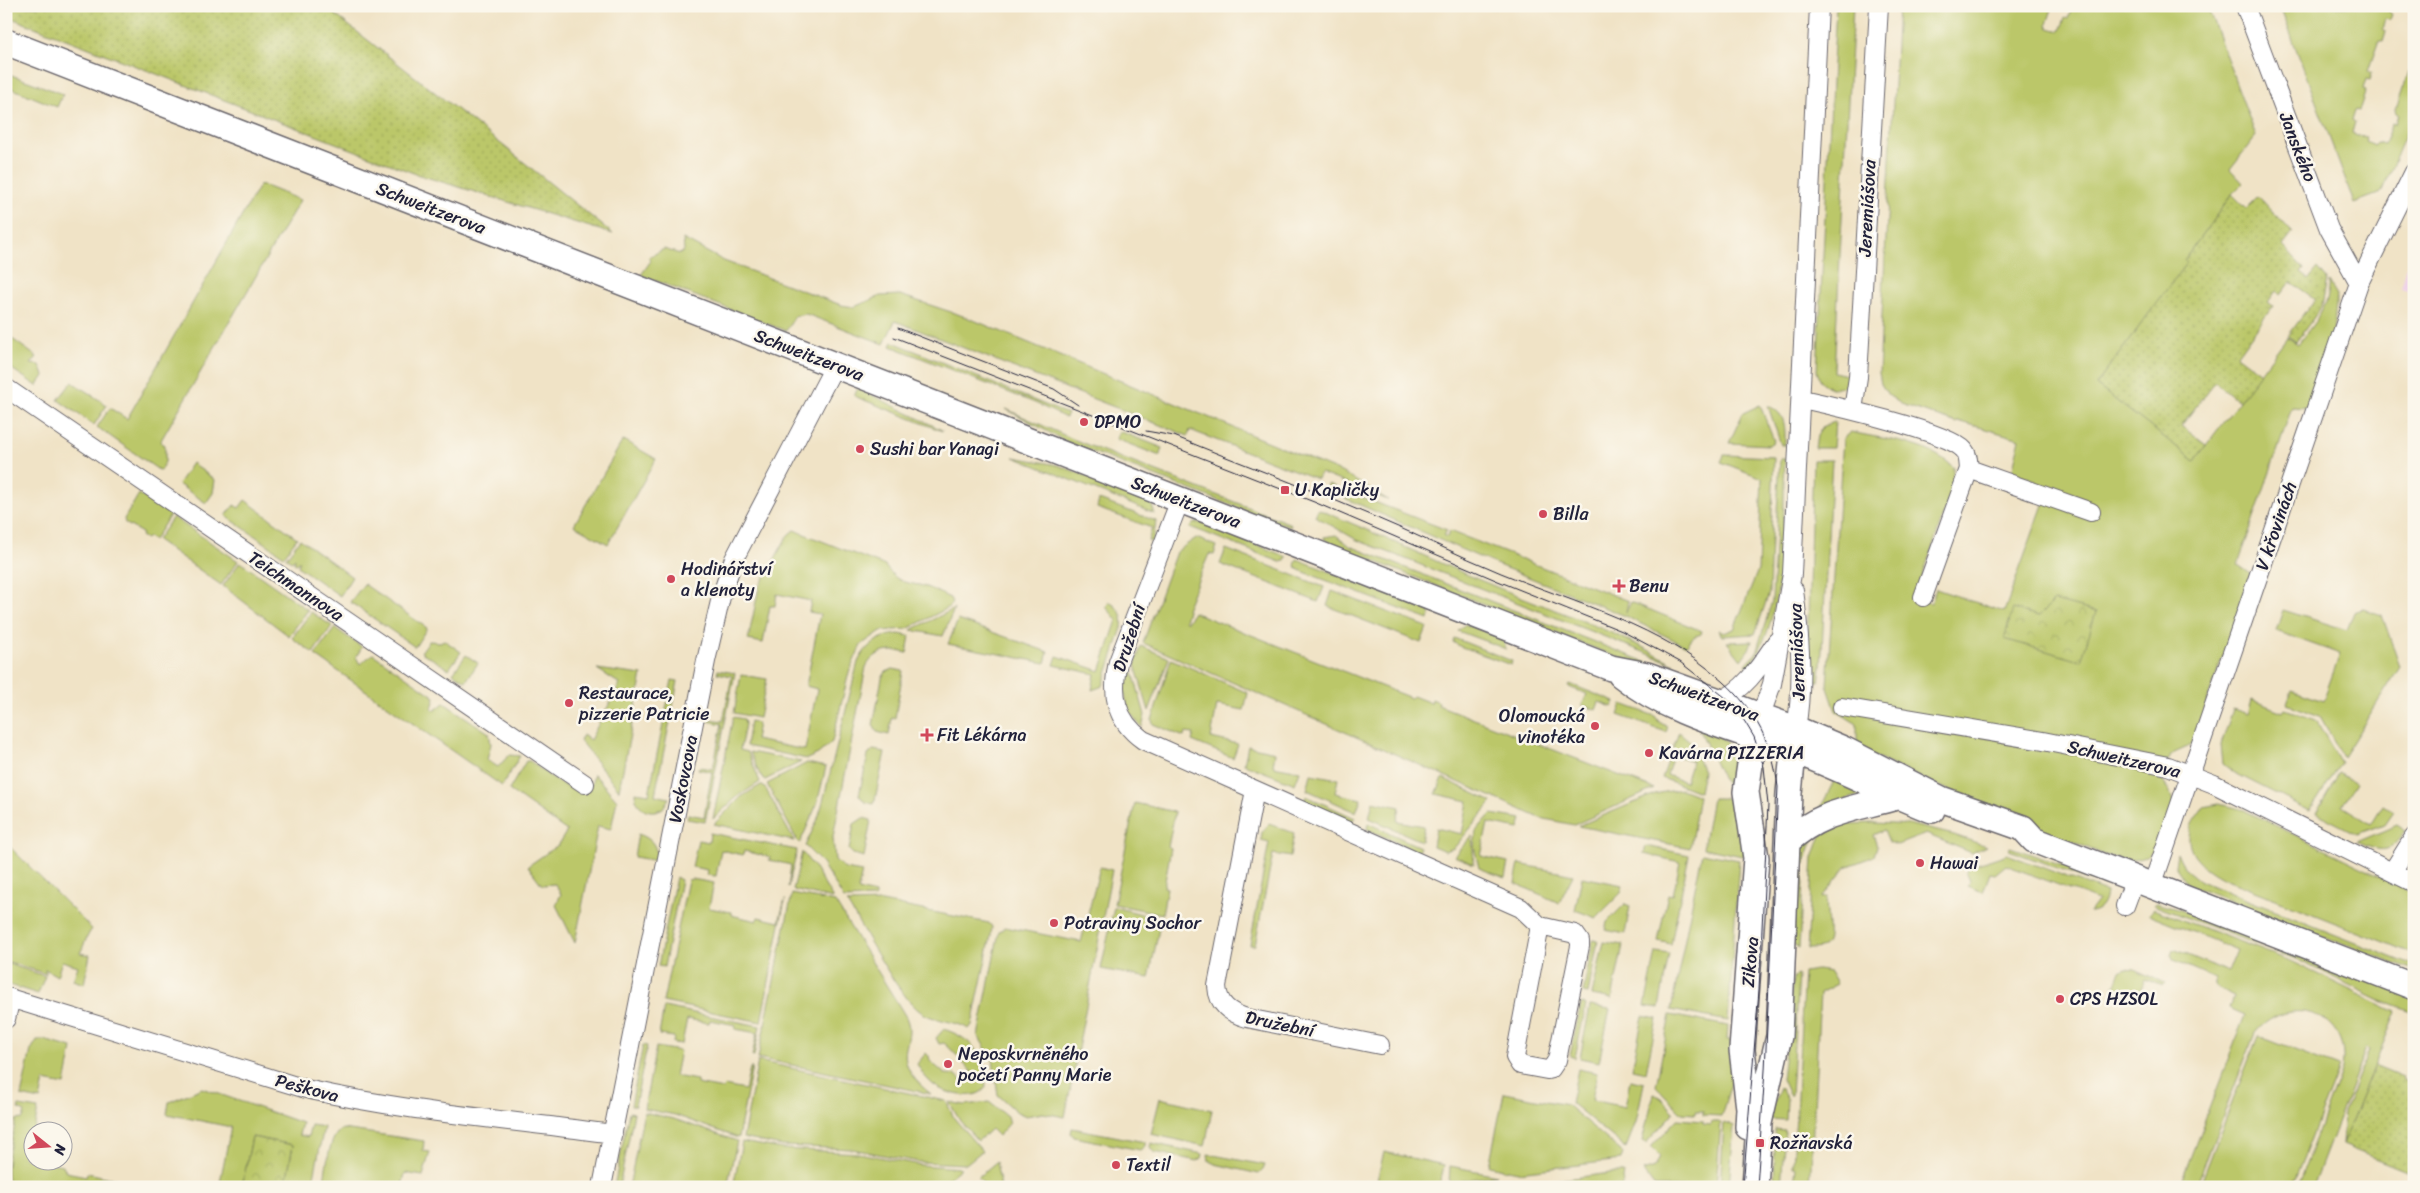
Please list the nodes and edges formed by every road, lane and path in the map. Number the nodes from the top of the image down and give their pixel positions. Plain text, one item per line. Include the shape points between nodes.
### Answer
1 (1819, 6) edge
2 (1879, 6) edge
3 (2245, 6) edge
4 (6, 42) edge
5 (2414, 172) edge
6 (2359, 283) junction
7 (835, 365) junction
8 (6, 388) edge
9 (1802, 399) junction
10 (1853, 410) junction
11 (1969, 469) junction
12 (1180, 500) junction
13 (2091, 512) dead end
14 (1792, 574) junction
15 (1922, 597) dead end
16 (1780, 637) junction
17 (1611, 668) junction
18 (1719, 701) junction
19 (1842, 707) dead end
20 (1757, 727) junction
21 (1794, 739) junction
22 (2190, 775) junction
23 (586, 784) dead end
24 (1255, 790) junction
25 (1896, 797) junction
26 (2414, 837) edge
27 (2034, 840) junction
28 (1787, 842) junction
29 (2392, 872) junction
30 (2144, 882) junction
31 (2414, 883) edge
32 (2125, 906) dead end
33 (1540, 926) junction
34 (2414, 987) edge
35 (8, 997) edge
36 (6, 1019) edge
37 (1380, 1044) dead end
38 (613, 1134) junction
39 (602, 1187) edge
40 (1744, 1187) edge
41 (1755, 1187) edge

1 - 9 street, Jeremiášova
2 - 10 street, Jeremiášova via 1858,377
3 - 6 street, Janského via 2329,229
4 - 7 street, Schweitzerova
5 - 6 street, V křovinách
6 - 22 street, V křovinách
7 - 12 street, Schweitzerova
7 - 38 street, Voskovcova via 733,561 721,597
8 - 23 street, Teichmannova
9 - 10 street
9 - 14 street, Jeremiášova
10 - 11 street via 1955,443 1965,451
11 - 13 street
11 - 15 street
12 - 17 street, Schweitzerova
12 - 24 street, Družební via 1118,662 1114,700 1123,721 1143,740
14 - 16 street, Jeremiášova
14 - 21 street, Jeremiášova via 1802,681
16 - 18 street, Jeremiášova via 1745,682
16 - 20 street, Jeremiášova via 1772,684
17 - 18 street, Schweitzerova via 1647,675
17 - 20 street, Schweitzerova via 1654,697
18 - 20 street, Schweitzerova
19 - 22 street, Schweitzerova via 2059,744 2168,766
20 - 21 street, Schweitzerova
20 - 40 street, Zikova via 1746,792 1756,858 1742,1050 1750,1108
21 - 25 street, Schweitzerova
21 - 27 street, Schweitzerova via 1843,749 1941,799 2023,828
21 - 28 street, Zikova
22 - 29 street, Schweitzerova via 2240,796
22 - 30 street, V křovinách
24 - 33 street, Družební via 1521,908
24 - 37 street, Družební via 1217,986 1220,999 1229,1010 1247,1018
25 - 27 street, Schweitzerova via 2015,843
25 - 28 street via 1820,819 1808,824
26 - 29 street
27 - 30 street, Schweitzerova
28 - 41 street, Zikova via 1779,1036 1759,1123
29 - 31 street, Schweitzerova
30 - 32 street
30 - 34 street, Schweitzerova
33 - 33 street via 1515,1057 1525,1067 1547,1070 1552,1069 1557,1060 1580,941 1575,934
35 - 36 street, Peškova
35 - 38 street, Peškova via 336,1096
38 - 39 street, Voskovcova

